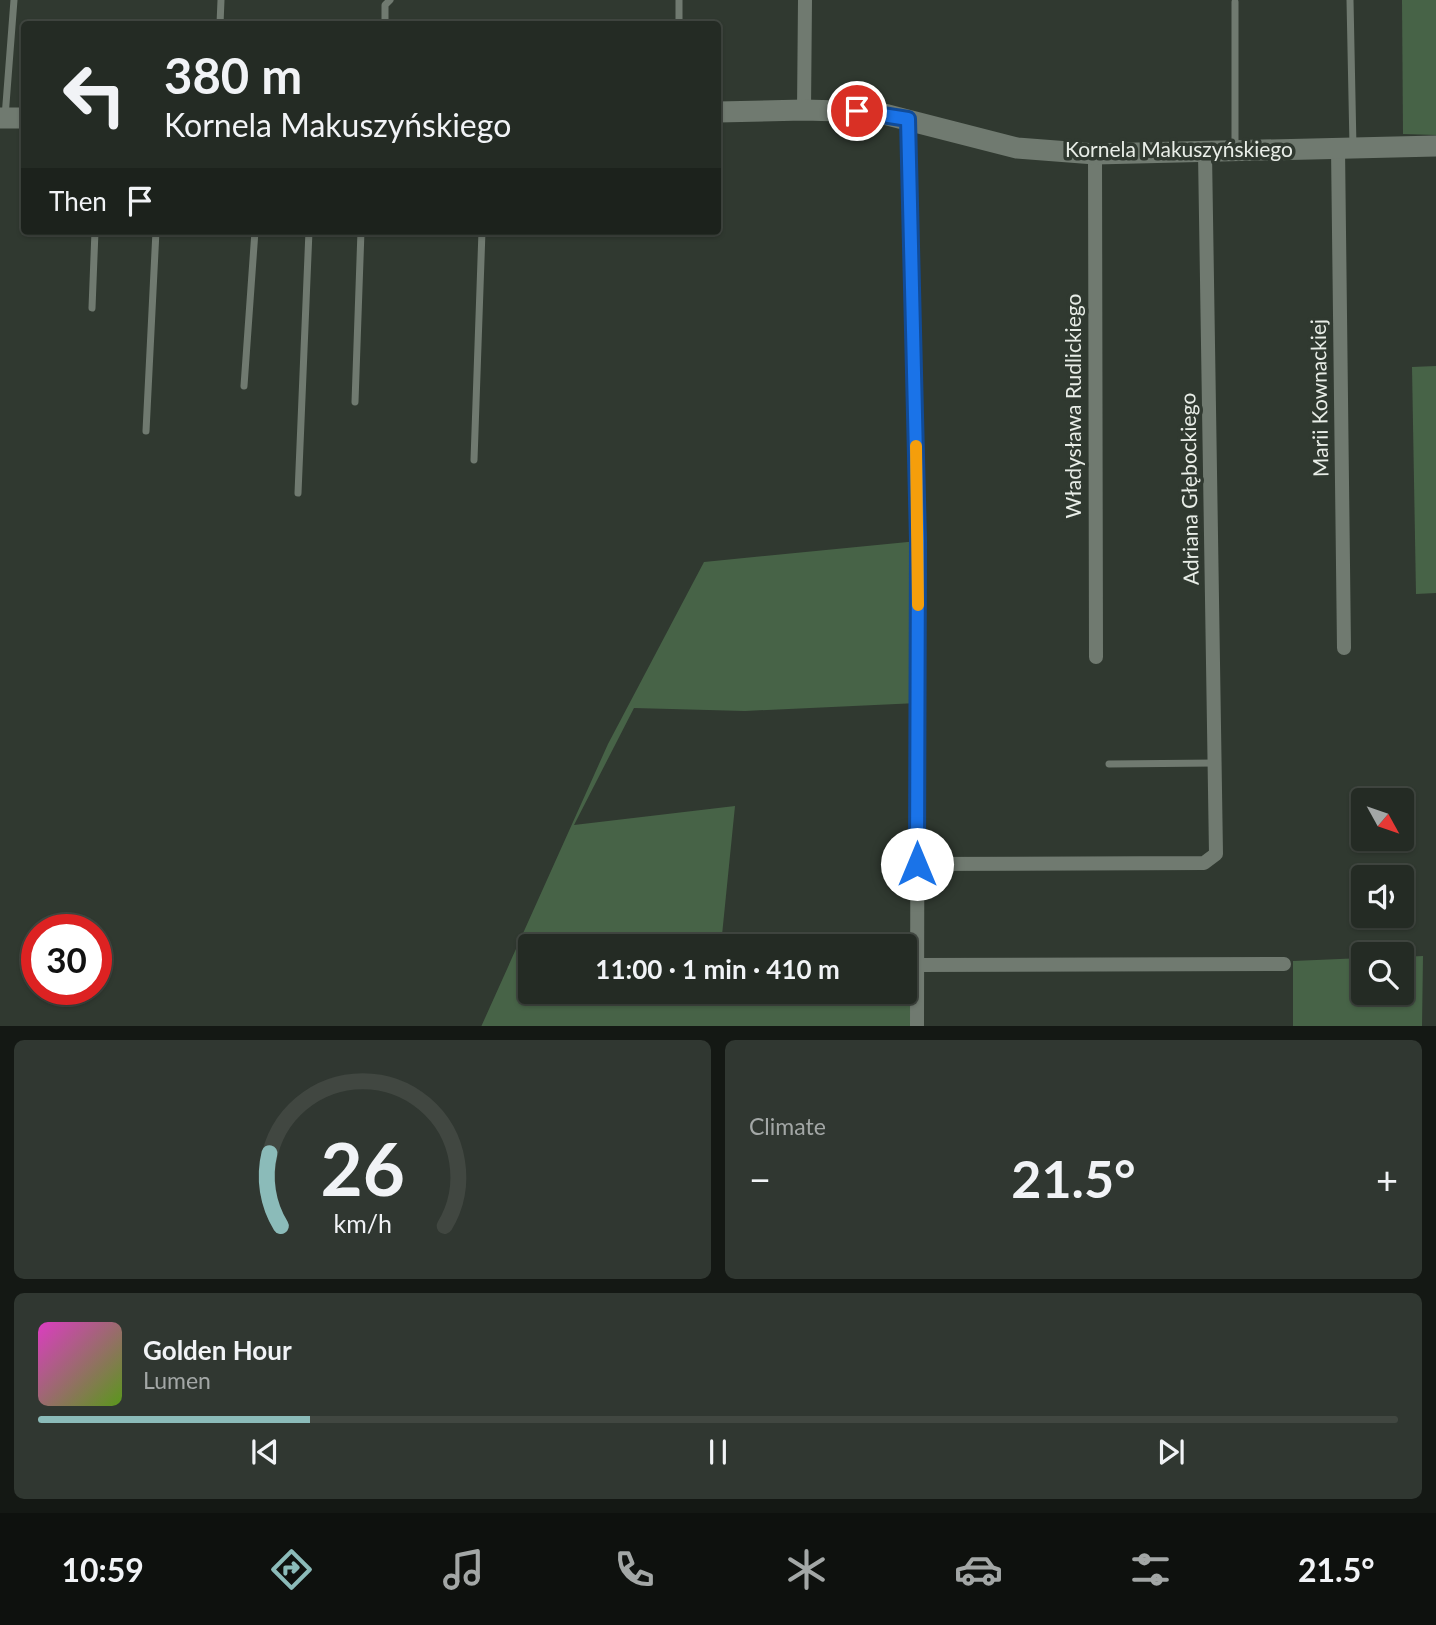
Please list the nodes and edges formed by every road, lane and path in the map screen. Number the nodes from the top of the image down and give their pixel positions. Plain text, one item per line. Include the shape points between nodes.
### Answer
1 (14, 0) edge
2 (221, 0) edge
3 (390, 0) edge
4 (679, 0) edge
5 (805, 0) edge
6 (1350, 0) edge
7 (1235, 2) dead end
8 (220, 21) edge
9 (385, 21) edge
10 (679, 21) edge
11 (804, 110) junction
12 (721, 112) edge
13 (10, 118) edge
14 (908, 119) junction
15 (1436, 146) edge
16 (1345, 148) junction
17 (1235, 152) junction
18 (1205, 153) junction
19 (1095, 154) junction
20 (95, 235) edge
21 (156, 235) edge
22 (255, 235) edge
23 (309, 235) edge
24 (361, 235) edge
25 (482, 235) edge
26 (92, 308) dead end
27 (244, 386) dead end
28 (355, 402) dead end
29 (146, 431) dead end
30 (474, 460) dead end
31 (298, 493) dead end
32 (1344, 648) dead end
33 (1096, 657) dead end
34 (1216, 762) junction
35 (1109, 764) dead end
36 (917, 864) junction
37 (917, 934) edge
38 (1283, 964) dead end
39 (917, 965) edge
40 (917, 1004) edge
41 (917, 1026) edge

1 - 13 lane
2 - 8 lane
3 - 9 lane via 385,5
4 - 10 lane
5 - 11 street
6 - 16 lane
7 - 17 lane
11 - 12 street, Kornela Makuszyńskiego
11 - 14 street, Kornela Makuszyńskiego via 857,111
14 - 19 street, Kornela Makuszyńskiego via 1017,148
14 - 36 street via 918,541
15 - 16 street, Kornela Makuszyńskiego
16 - 17 street, Kornela Makuszyńskiego
16 - 32 street, Marii Kownackiej
17 - 18 street, Kornela Makuszyńskiego
18 - 19 street, Kornela Makuszyńskiego
18 - 34 street, Adriana Głębockiego
19 - 33 street, Władysława Rudlickiego
20 - 26 lane
21 - 29 lane
22 - 27 lane
23 - 31 lane
24 - 28 lane
25 - 30 lane
34 - 35 lane
34 - 36 street, Adriana Głębockiego via 1216,854 1204,863
36 - 37 street
38 - 39 street
40 - 41 street

